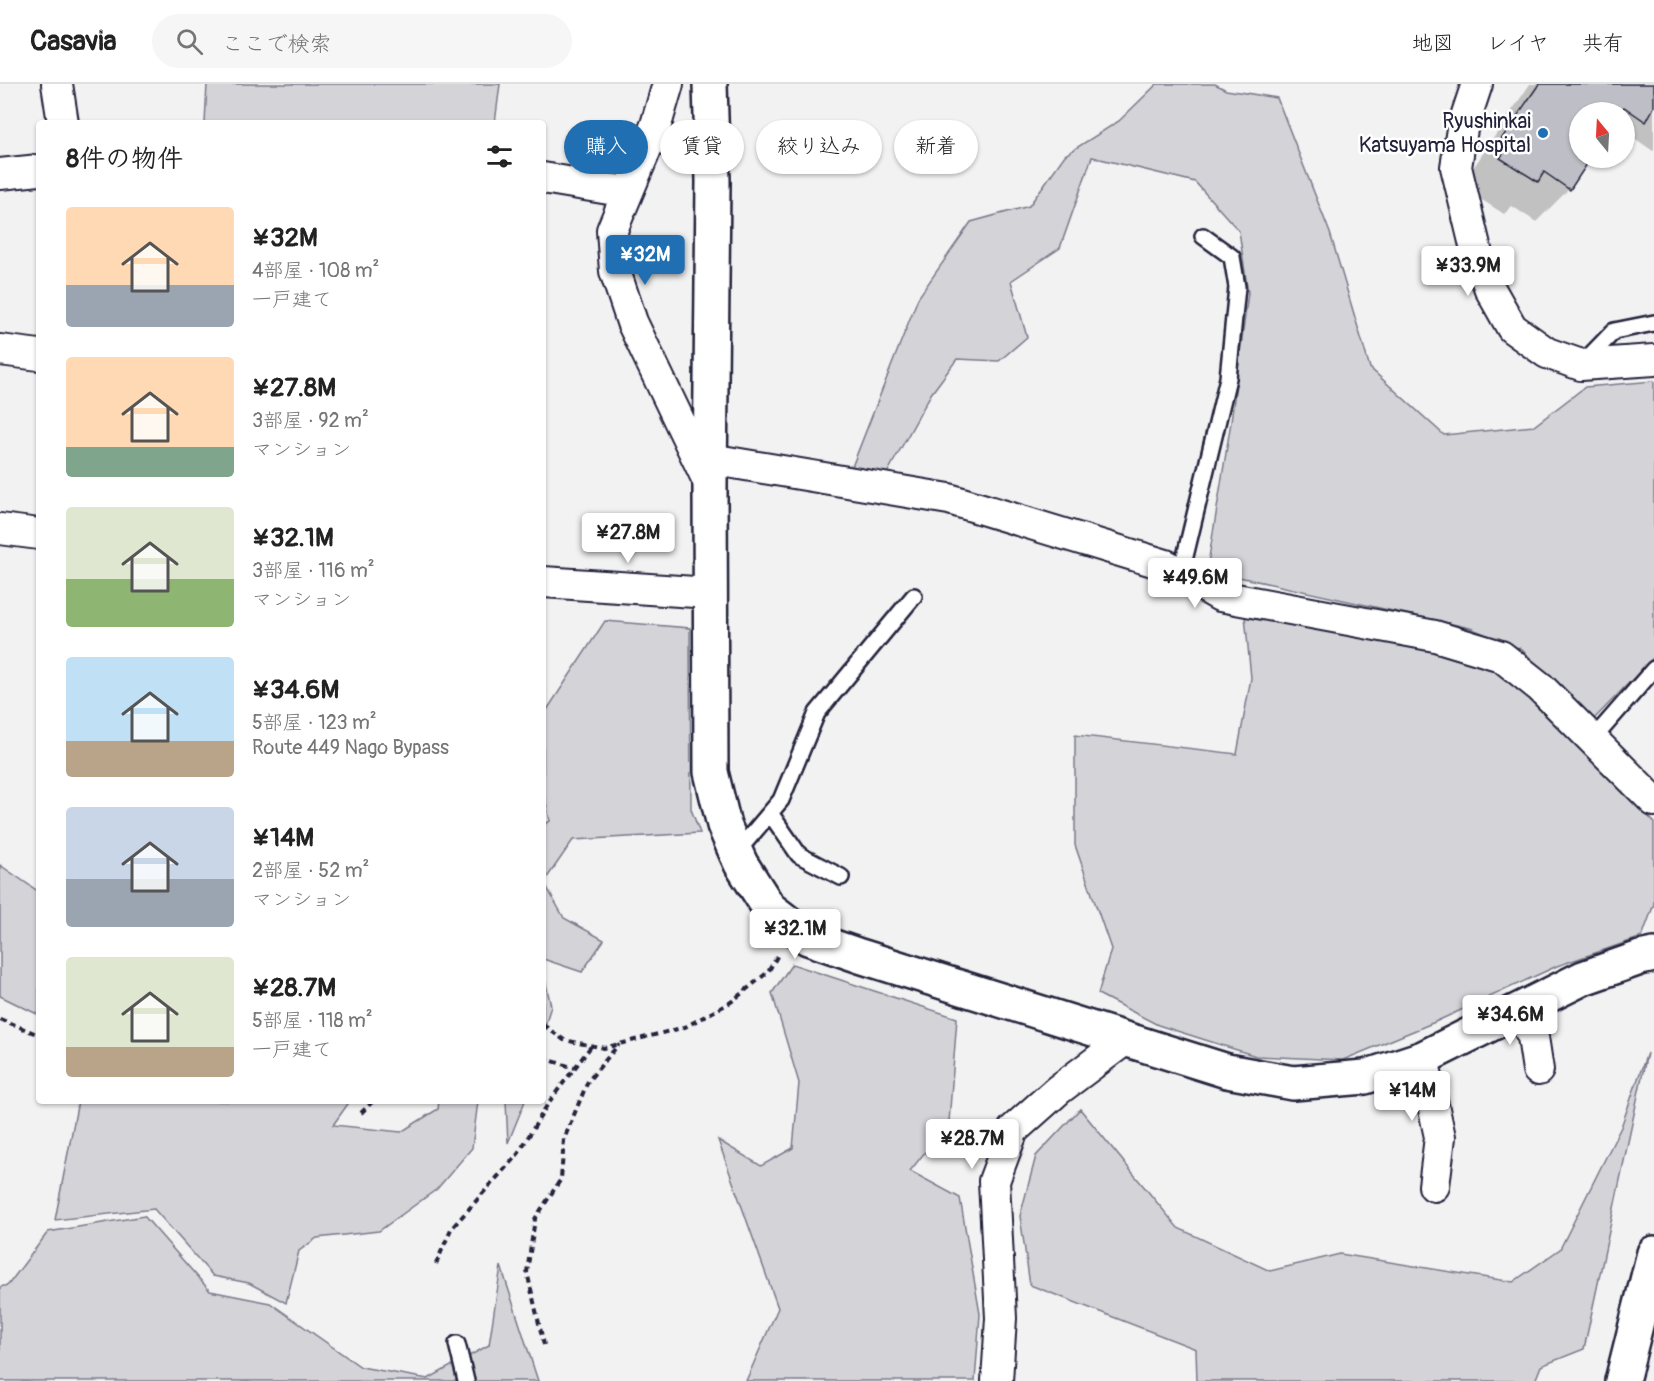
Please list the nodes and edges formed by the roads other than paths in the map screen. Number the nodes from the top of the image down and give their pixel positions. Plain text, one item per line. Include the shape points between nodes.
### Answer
1 (57, 84) edge
2 (668, 84) edge
3 (710, 84) edge
4 (1477, 84) edge
5 (63, 120) edge
6 (36, 170) edge
7 (0, 174) edge
8 (546, 178) edge
9 (627, 192) junction
10 (1203, 236) dead end
11 (1654, 323) edge
12 (0, 350) edge
13 (36, 355) edge
14 (1654, 360) edge
15 (1581, 365) junction
16 (710, 472) junction
17 (0, 529) edge
18 (36, 534) edge
19 (1180, 573) junction
20 (546, 582) edge
21 (710, 593) junction
22 (914, 596) dead end
23 (1654, 669) edge
24 (1593, 739) junction
25 (1654, 801) edge
26 (770, 813) junction
27 (736, 853) junction
28 (841, 878) dead end
29 (1654, 955) edge
30 (1519, 1010) junction
31 (1126, 1039) junction
32 (1423, 1058) junction
33 (1538, 1070) dead end
34 (1434, 1186) dead end
35 (1654, 1253) edge
36 (457, 1344) dead end
37 (466, 1381) edge
38 (997, 1381) edge
39 (1622, 1381) edge

1 - 5 street
2 - 9 street via 656,125
3 - 16 main road
4 - 15 street via 1462,129 1456,167 1477,255 1512,328 1547,353
6 - 7 street
8 - 9 street
9 - 16 street via 612,230 615,271 632,322
10 - 19 lane via 1232,257 1237,287 1228,378
11 - 15 lane via 1614,332
12 - 13 street
14 - 15 street
16 - 19 street via 948,499 1166,565
16 - 21 main road
17 - 18 street
19 - 24 street via 1220,596 1435,636 1501,656 1540,687
20 - 21 street
21 - 27 main road via 711,772 724,825
22 - 26 lane via 817,713 781,800
23 - 24 lane
24 - 25 street
26 - 27 lane
26 - 28 lane via 799,855
27 - 31 main road via 770,908 808,938
29 - 30 main road via 1583,978
30 - 32 main road
30 - 33 street via 1533,1037
31 - 32 main road via 1227,1071 1293,1083 1365,1077
31 - 38 street via 1013,1130 1001,1161 994,1181 1001,1318
32 - 34 street via 1440,1137
35 - 39 main road
36 - 37 lane

